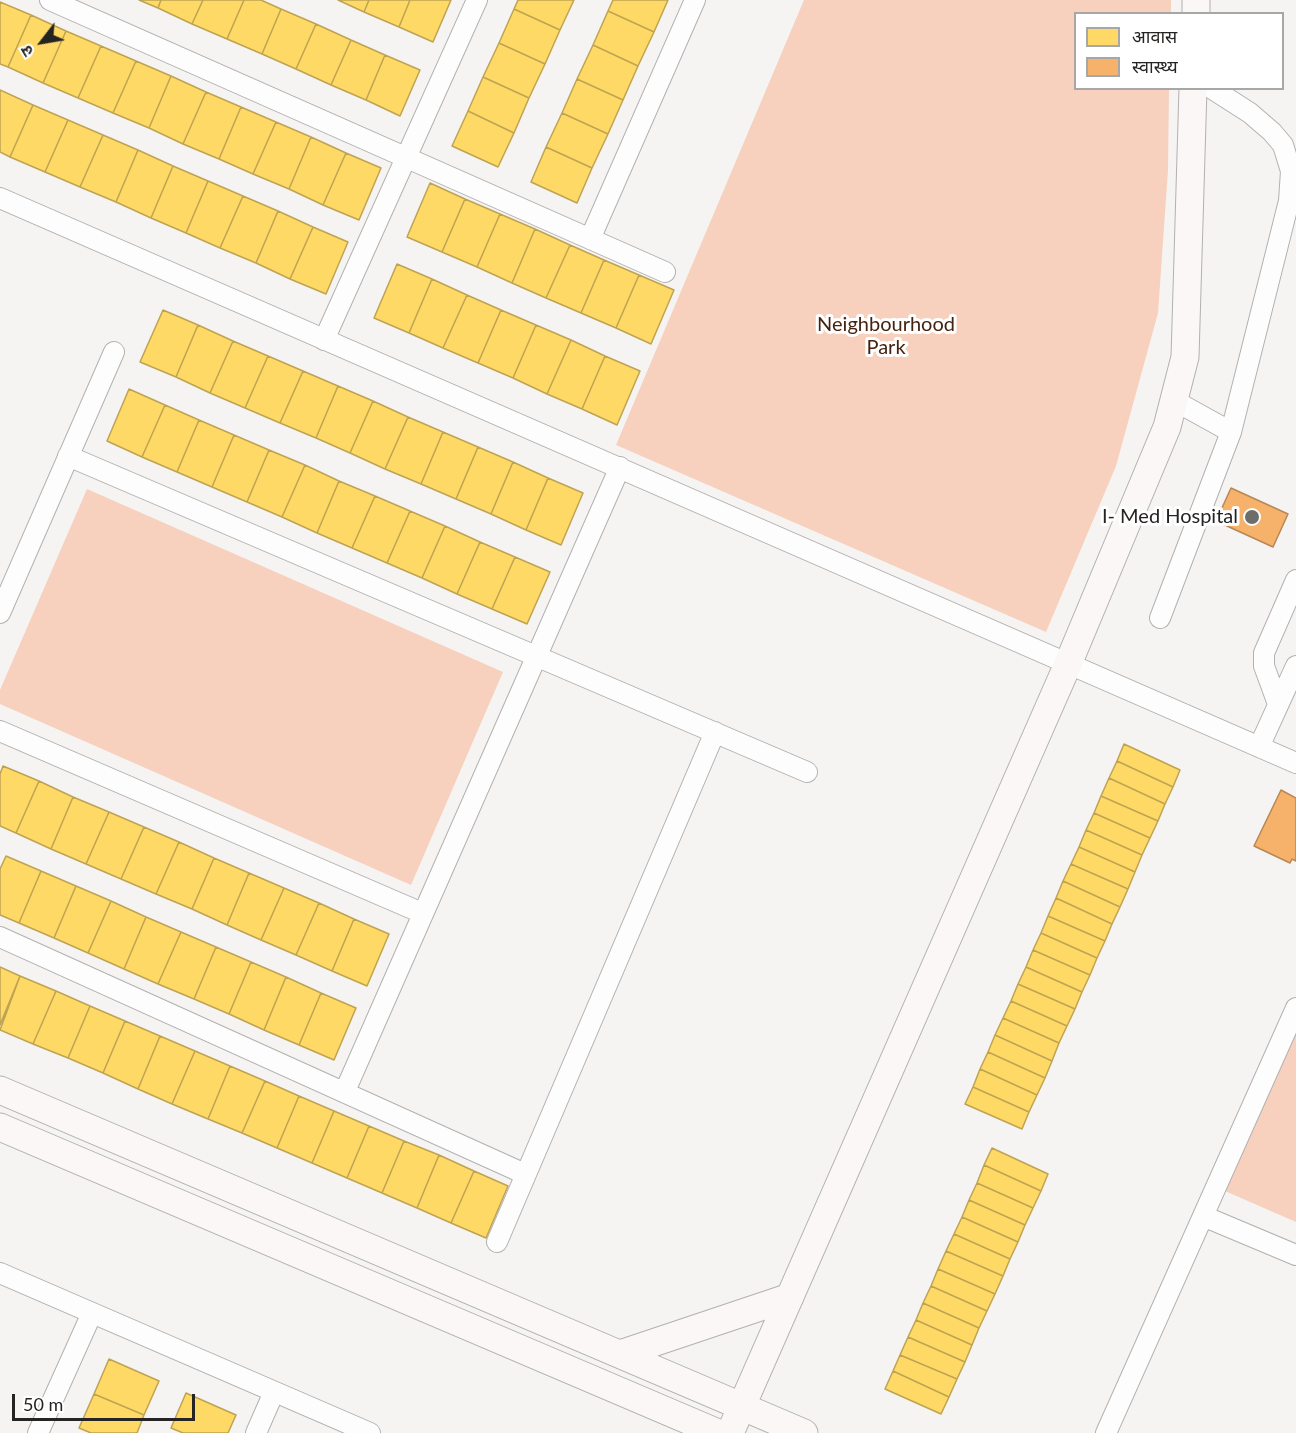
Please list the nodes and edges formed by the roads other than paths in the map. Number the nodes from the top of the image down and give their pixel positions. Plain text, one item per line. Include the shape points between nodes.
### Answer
1 (50, 0) edge
2 (477, 0) edge
3 (695, 0) edge
4 (1193, 90) edge
5 (1214, 90) edge
6 (407, 159) junction
7 (0, 198) edge
8 (590, 239) junction
9 (665, 272) dead end
10 (324, 340) junction
11 (114, 352) dead end
12 (1175, 401) junction
13 (1232, 432) junction
14 (68, 456) junction
15 (620, 467) junction
16 (1296, 580) edge
17 (0, 613) edge
18 (1160, 618) dead end
19 (537, 656) junction
20 (1068, 664) junction
21 (1296, 666) edge
22 (1278, 705) junction
23 (0, 731) edge
24 (715, 732) junction
25 (1259, 747) junction
26 (1296, 763) edge
27 (807, 772) dead end
28 (422, 913) junction
29 (0, 937) edge
30 (1296, 1008) edge
31 (0, 1090) edge
32 (345, 1091) junction
33 (0, 1127) edge
34 (525, 1174) junction
35 (1203, 1216) junction
36 (497, 1242) dead end
37 (1296, 1255) edge
38 (0, 1273) edge
39 (790, 1297) junction
40 (92, 1313) junction
41 (620, 1354) junction
42 (274, 1392) junction
43 (742, 1406) junction
44 (1112, 1431) edge
45 (38, 1433) edge
46 (256, 1433) edge
47 (370, 1433) edge
48 (718, 1433) edge
49 (730, 1433) edge
50 (804, 1433) edge

1 - 6 street
2 - 6 street
3 - 8 street
4 - 12 main road via 1185,357
5 - 13 street via 1272,132 1283,146 1291,171 1289,201
6 - 8 street
6 - 10 street
7 - 10 street
8 - 9 street
10 - 15 street
11 - 14 street
12 - 13 street
12 - 20 main road
13 - 18 street
14 - 17 street
14 - 19 street
15 - 19 street
15 - 20 street
16 - 22 street via 1264,653 1264,666
19 - 24 street
19 - 28 street
20 - 25 street
20 - 39 main road
21 - 22 street
22 - 25 street
23 - 28 street
24 - 27 street
24 - 34 street
25 - 26 street
28 - 32 street
29 - 32 street
30 - 35 street
31 - 41 main road
32 - 34 street
33 - 48 main road
34 - 36 street
35 - 37 street
35 - 44 street
38 - 40 street
39 - 41 main road
39 - 43 main road
40 - 42 street
40 - 45 street
41 - 43 main road
42 - 46 street
42 - 47 street
43 - 49 main road
43 - 50 main road

